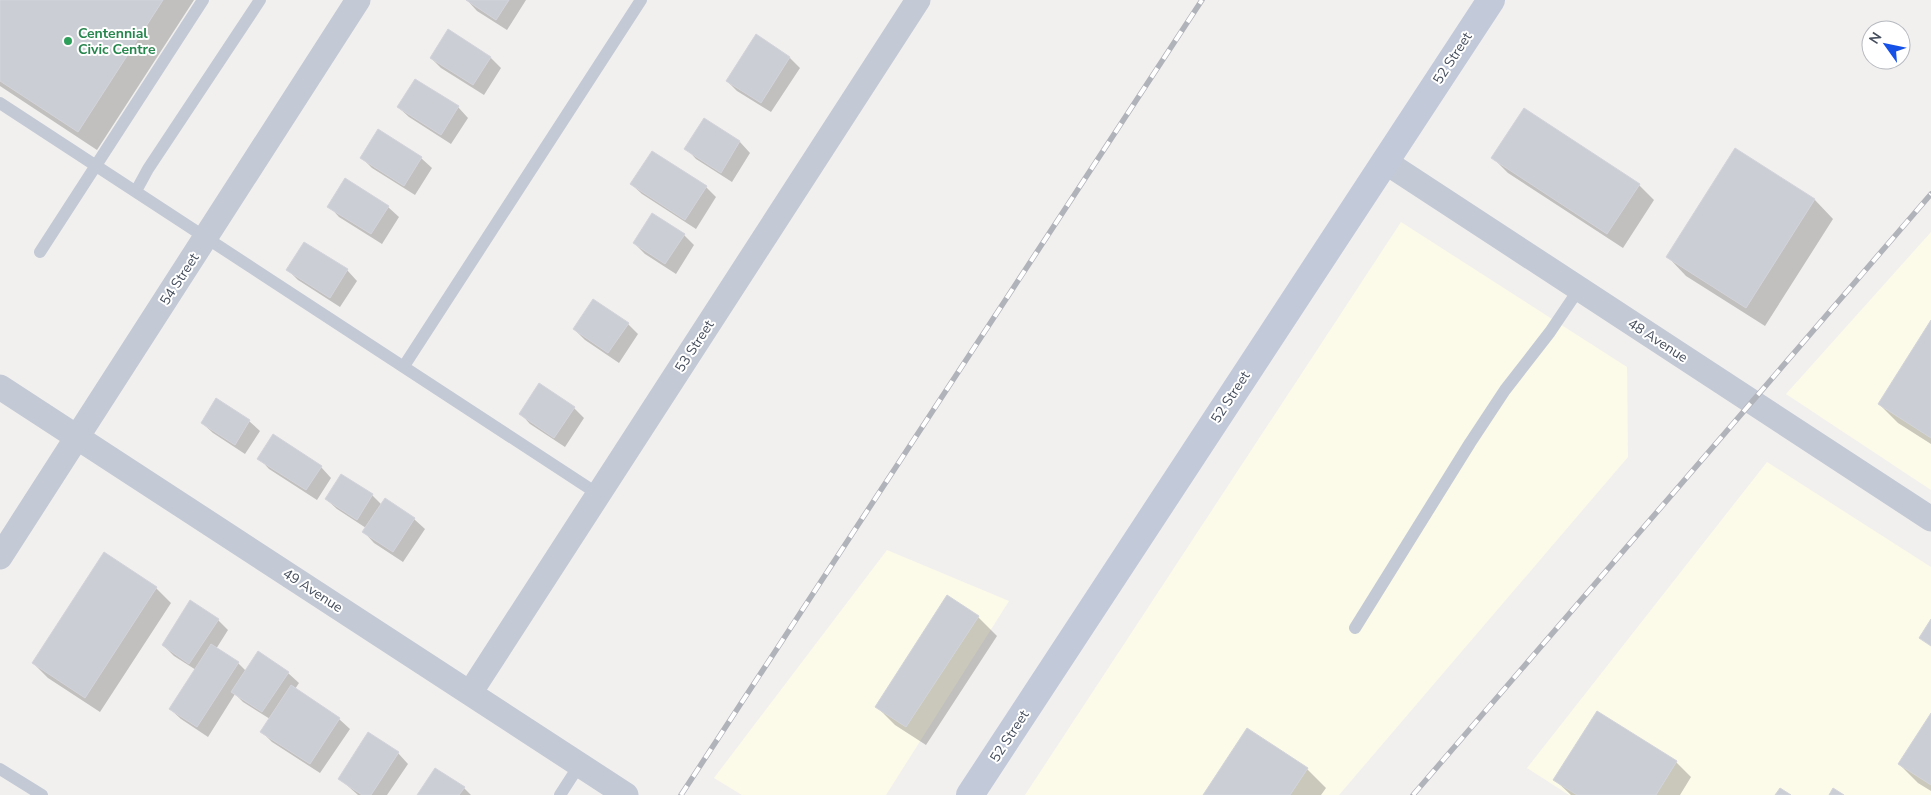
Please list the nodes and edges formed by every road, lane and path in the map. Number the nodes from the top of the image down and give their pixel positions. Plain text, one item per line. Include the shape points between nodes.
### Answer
1 (203, 0) edge
2 (260, 0) edge
3 (358, 0) edge
4 (641, 0) edge
5 (918, 0) edge
6 (1490, 0) edge
7 (0, 102) edge
8 (1384, 161) junction
9 (96, 166) junction
10 (136, 191) junction
11 (206, 237) junction
12 (40, 252) dead end
13 (1579, 289) junction
14 (404, 366) junction
15 (0, 386) edge
16 (78, 436) junction
17 (598, 494) junction
18 (1931, 519) edge
19 (0, 557) edge
20 (1355, 628) dead end
21 (470, 693) junction
22 (580, 764) junction
23 (0, 769) edge
24 (42, 795) edge
25 (560, 795) edge
26 (626, 795) edge
27 (970, 795) edge

1 - 9 lane
2 - 10 lane
3 - 11 street, 54 Street
4 - 14 lane
5 - 17 street, 53 Street
6 - 8 main road, 52 Street
7 - 9 lane
8 - 13 street, 48 Avenue
8 - 27 main road, 52 Street
9 - 10 lane
9 - 12 lane
10 - 11 lane
11 - 14 lane
11 - 16 street, 54 Street
13 - 18 street, 48 Avenue
13 - 20 lane via 1490,412
14 - 17 lane
15 - 16 street, 49 Avenue
16 - 19 street, 54 Street
16 - 21 street, 49 Avenue
17 - 21 street, 53 Street
21 - 22 street, 49 Avenue
22 - 25 lane
22 - 26 street, 49 Avenue
23 - 24 lane

